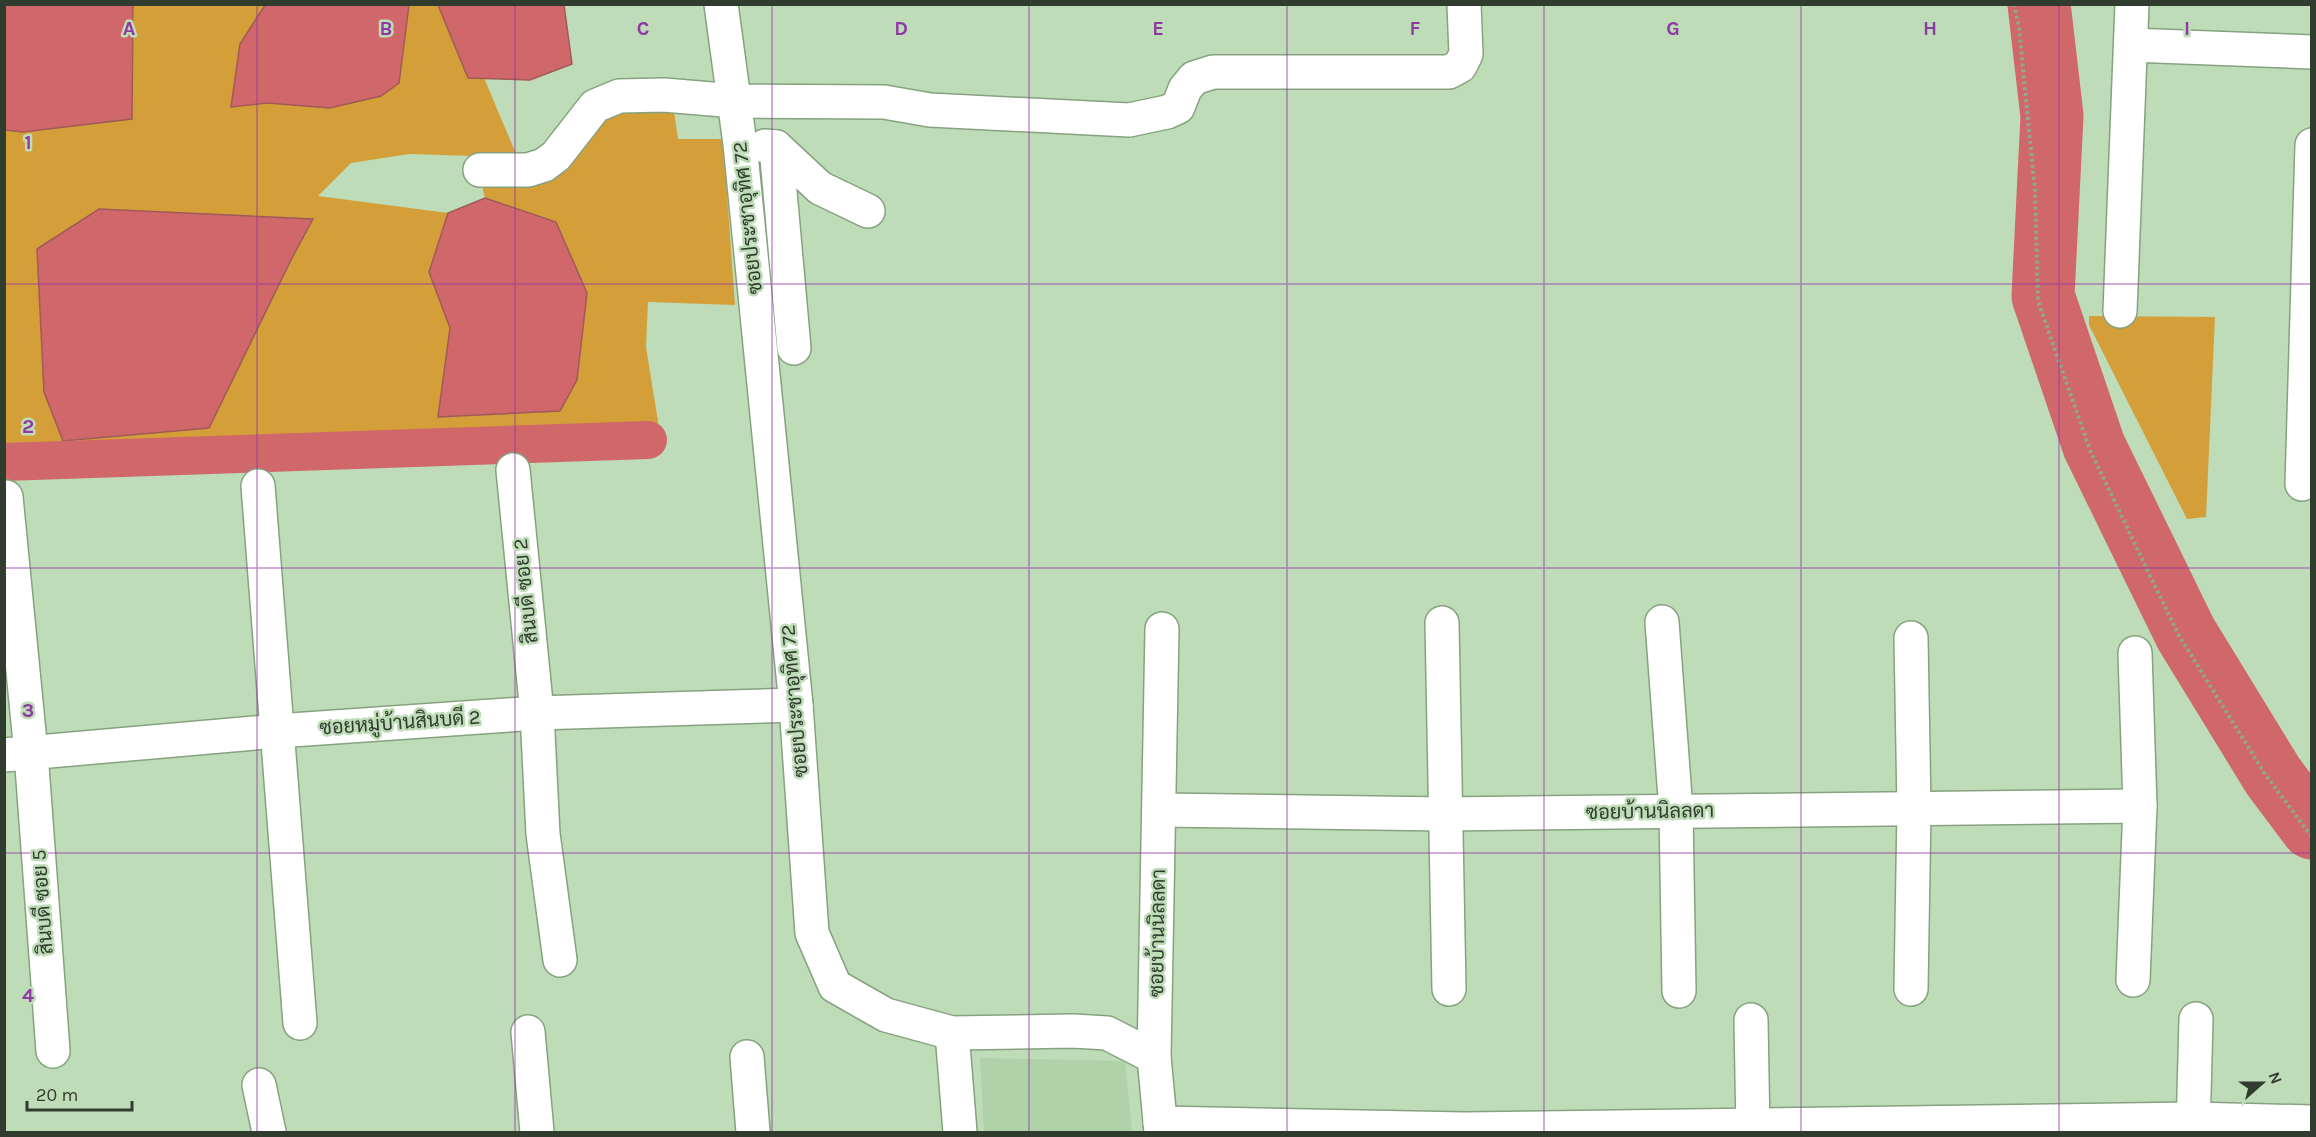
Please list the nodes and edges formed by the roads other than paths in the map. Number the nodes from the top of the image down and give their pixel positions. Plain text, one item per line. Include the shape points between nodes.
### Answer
1 (721, 4) edge
2 (1464, 4) edge
3 (2132, 4) edge
4 (2131, 45) junction
5 (2312, 52) edge
6 (735, 101) junction
7 (740, 144) junction
8 (2312, 145) edge
9 (776, 147) junction
10 (480, 170) dead end
11 (868, 211) dead end
12 (2309, 297) edge
13 (2120, 311) dead end
14 (794, 348) dead end
15 (513, 470) dead end
16 (2302, 484) dead end
17 (258, 486) dead end
18 (6, 496) edge
19 (1662, 622) dead end
20 (1442, 623) dead end
21 (1162, 629) dead end
22 (1911, 638) dead end
23 (2135, 653) dead end
24 (796, 705) junction
25 (537, 713) junction
26 (277, 731) junction
27 (18, 754) edge
28 (2140, 806) junction
29 (1914, 808) junction
30 (1160, 810) junction
31 (1676, 811) junction
32 (1445, 814) junction
33 (560, 960) dead end
34 (2133, 980) dead end
35 (1449, 989) dead end
36 (1911, 989) dead end
37 (1679, 991) dead end
38 (2196, 1019) dead end
39 (1751, 1020) dead end
40 (300, 1023) dead end
41 (528, 1032) dead end
42 (952, 1033) junction
43 (53, 1051) dead end
44 (747, 1057) dead end
45 (1154, 1057) junction
46 (259, 1085) dead end
47 (2312, 1122) edge
48 (2193, 1126) edge
49 (1161, 1128) edge
50 (1753, 1129) edge
51 (269, 1132) edge
52 (537, 1132) edge
53 (753, 1132) edge
54 (960, 1132) edge

1 - 6 street, ซอยประชาอุทิศ 72
2 - 6 street via 1466,54 1456,70 1213,72 1194,78 1178,106 1129,120 930,110 884,102
3 - 4 street
4 - 5 street
4 - 13 street
6 - 7 street, ซอยประชาอุทิศ 72
6 - 10 street via 619,96 595,106 556,156 544,165 528,170
7 - 9 street
7 - 24 street, ซอยประชาอุทิศ 72
8 - 12 street
9 - 11 street via 820,188
9 - 14 street
12 - 16 street
15 - 25 street, สินบดี ซอย 2
17 - 26 street
18 - 27 street, สินบดี ซอย 5
19 - 31 street
20 - 32 street
21 - 30 street, ซอยบ้านนิลลดา
22 - 29 street
23 - 28 street
24 - 25 street, ซอยหมู่บ้านสินบดี 2
24 - 42 street, ซอยประชาอุทิศ 72 via 812,933 835,986 886,1015
25 - 26 street, ซอยหมู่บ้านสินบดี 2
25 - 33 street, สินบดี ซอย 2 via 543,834
26 - 27 street, ซอยหมู่บ้านสินบดี 2
26 - 40 street
27 - 43 street, สินบดี ซอย 5
28 - 29 street, ซอยบ้านนิลลดา
28 - 34 street
29 - 31 street, ซอยบ้านนิลลดา
29 - 36 street
30 - 32 street, ซอยบ้านนิลลดา
30 - 45 street, ซอยบ้านนิลลดา
31 - 32 street, ซอยบ้านนิลลดา
31 - 37 street
32 - 35 street
38 - 48 street
39 - 50 street
41 - 52 street
42 - 45 street, ซอยประชาอุทิศ 72 via 1107,1033
42 - 54 street
44 - 53 street
45 - 49 street
46 - 51 street
47 - 48 street
48 - 50 street
49 - 50 street

